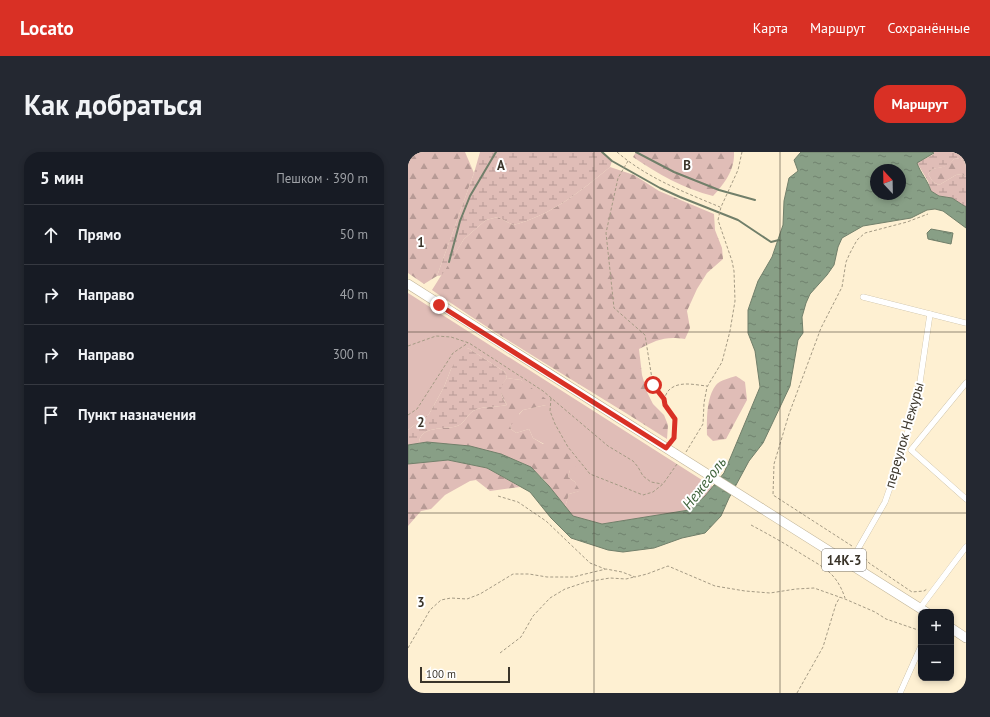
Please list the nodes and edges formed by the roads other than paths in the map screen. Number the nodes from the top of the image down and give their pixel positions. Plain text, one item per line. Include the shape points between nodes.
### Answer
1 (408, 284) edge
2 (863, 298) dead end
3 (930, 314) junction
4 (966, 322) edge
5 (966, 383) edge
6 (904, 447) junction
7 (911, 450) junction
8 (966, 499) edge
9 (966, 548) edge
10 (858, 549) road end
11 (921, 609) edge
12 (924, 609) edge
13 (954, 630) edge
14 (966, 638) edge
15 (918, 653) edge
16 (900, 693) edge

1 - 11 main road, 14К-3, bridge
2 - 3 street
3 - 4 street
3 - 6 street, переулок Нежуры via 920,382
5 - 7 street, переулок Нежуры
6 - 7 street
6 - 10 street, переулок Нежуры via 885,502
7 - 8 street, переулок Нежуры
9 - 12 street via 936,587
13 - 14 main road
15 - 16 street

